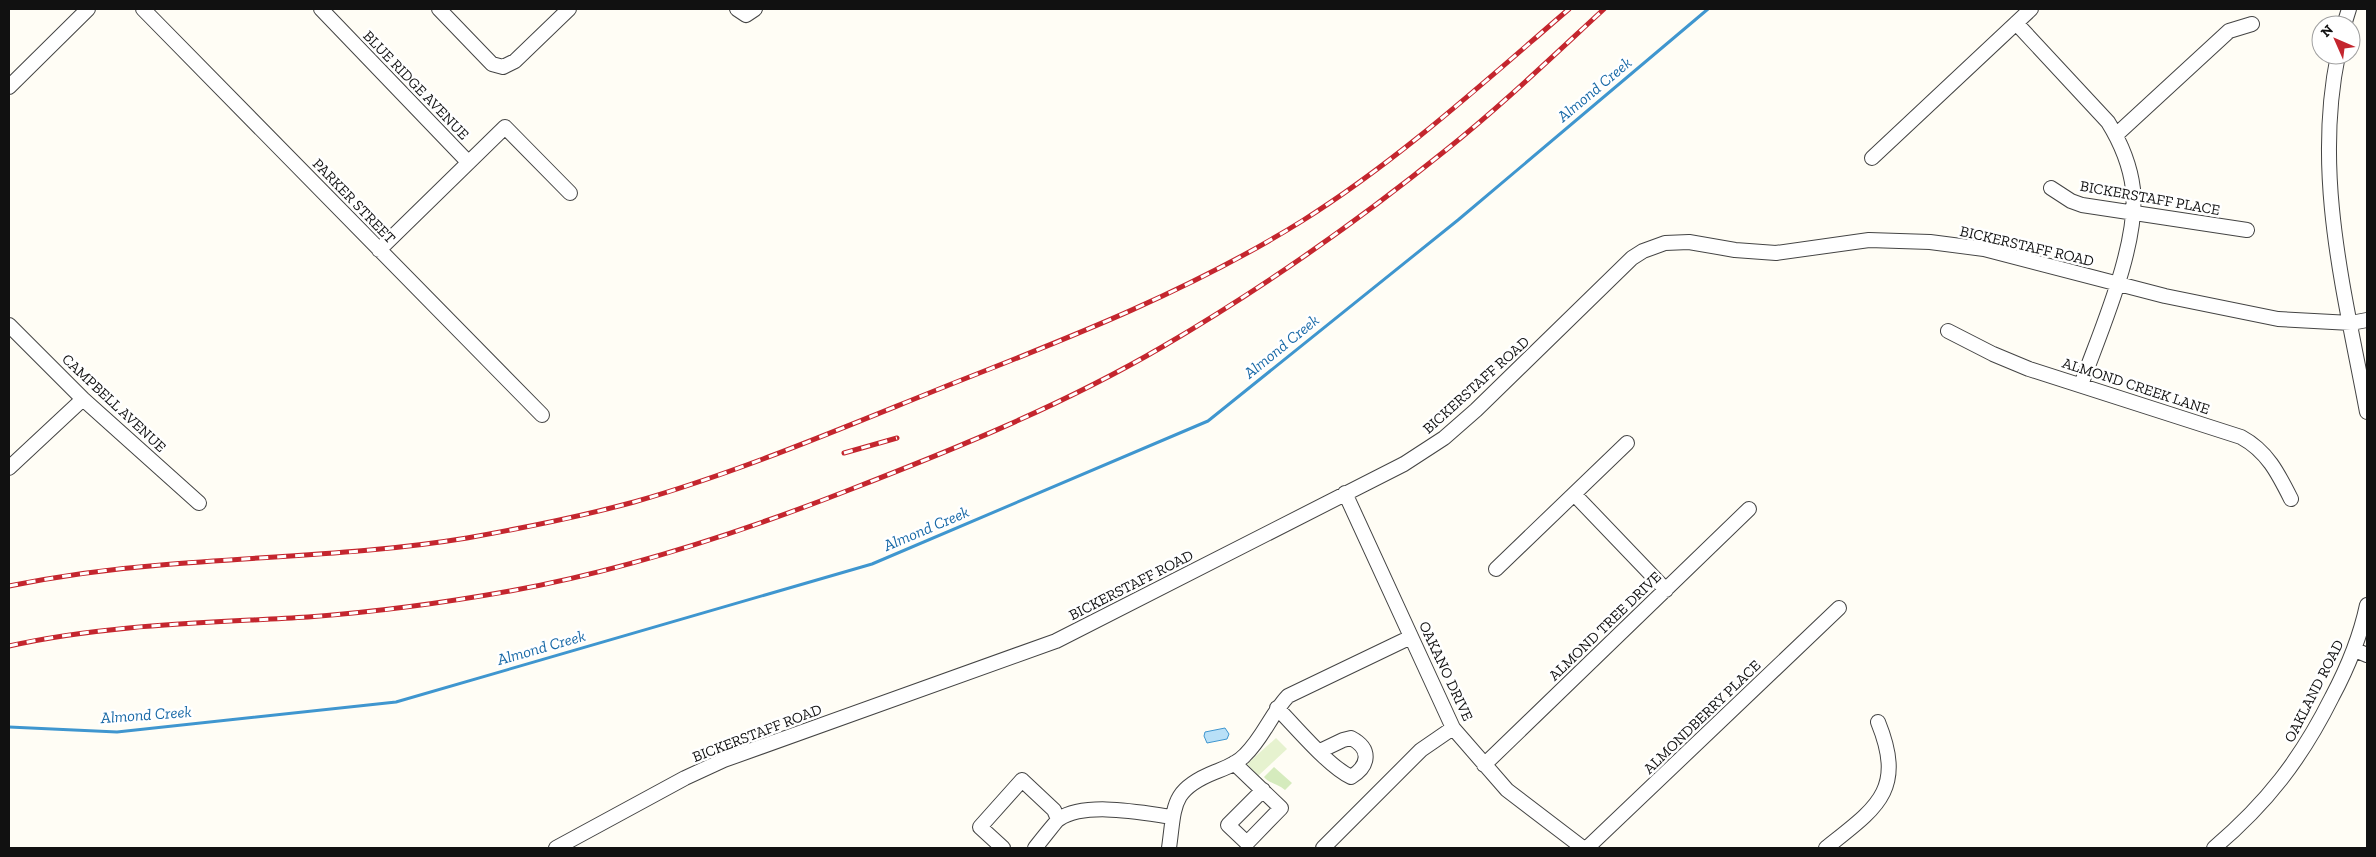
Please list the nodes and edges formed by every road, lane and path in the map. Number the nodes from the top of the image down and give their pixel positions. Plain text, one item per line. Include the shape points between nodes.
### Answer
1 (88, 9) edge
2 (143, 9) edge
3 (320, 9) edge
4 (439, 9) edge
5 (569, 9) edge
6 (737, 9) edge
7 (754, 9) edge
8 (2032, 9) edge
9 (2016, 23) junction
10 (2252, 24) dead end
11 (2336, 65) edge
12 (9, 87) edge
13 (2116, 135) junction
14 (1872, 158) dead end
15 (468, 162) junction
16 (2051, 188) dead end
17 (570, 193) dead end
18 (2132, 213) junction
19 (2247, 230) dead end
20 (379, 250) junction
21 (2116, 284) junction
22 (2367, 320) edge
23 (2351, 323) junction
24 (9, 324) edge
25 (1948, 331) dead end
26 (2081, 385) junction
27 (83, 399) junction
28 (2367, 412) edge
29 (542, 415) dead end
30 (1627, 443) dead end
31 (9, 468) edge
32 (1345, 493) junction
33 (1574, 494) junction
34 (2291, 498) dead end
35 (199, 503) dead end
36 (1749, 510) dead end
37 (1496, 570) dead end
38 (1666, 590) junction
39 (2367, 605) edge
40 (1839, 608) dead end
41 (1412, 637) junction
42 (2361, 652) edge
43 (1277, 708) junction
44 (1878, 722) dead end
45 (1453, 728) junction
46 (1320, 751) dead end
47 (1234, 763) junction
48 (1484, 766) junction
49 (1262, 790) dead end
50 (1173, 817) junction
51 (1058, 819) junction
52 (556, 848) edge
53 (1003, 848) edge
54 (1035, 848) edge
55 (1169, 848) edge
56 (1323, 848) edge
57 (1583, 848) edge
58 (1587, 848) edge
59 (1826, 848) edge
60 (2214, 848) edge

1 - 12 street
2 - 20 street, PARKER STREET
3 - 15 street, BLUE RIDGE AVENUE
4 - 5 street via 492,64 500,66 508,66 515,61
6 - 7 street via 746,15
8 - 9 street
9 - 13 street via 2108,122
9 - 14 street
10 - 13 street via 2229,31
11 - 23 street via 2330,108 2328,167 2333,228
13 - 18 street via 2129,168
15 - 17 street via 505,127
15 - 20 street
16 - 18 street, BICKERSTAFF PLACE via 2082,205
18 - 19 street, BICKERSTAFF PLACE
18 - 21 street via 2131,234
20 - 29 street, PARKER STREET
21 - 23 street, BICKERSTAFF ROAD via 2278,319
21 - 26 street
21 - 32 street, BICKERSTAFF ROAD via 1984,249 1930,242 1869,240 1776,253 1689,242 1664,243 1632,258 1444,438 1404,464
22 - 23 street, BICKERSTAFF ROAD
23 - 28 street
24 - 27 street, CAMPBELL AVENUE
25 - 26 street, ALMOND CREEK LANE via 2029,369
26 - 34 street, ALMOND CREEK LANE via 2241,437 2258,447 2268,459
27 - 31 street
27 - 35 street, CAMPBELL AVENUE
30 - 33 street
32 - 41 street, OAKANO DRIVE
32 - 52 street, BICKERSTAFF ROAD via 1056,641 724,760
33 - 37 street
33 - 38 street
36 - 38 street, ALMOND TREE DRIVE
38 - 48 street, ALMOND TREE DRIVE
39 - 42 street, OAKLAND ROAD
40 - 58 street, ALMONDBERRY PLACE
41 - 43 street via 1297,690
41 - 45 street, OAKANO DRIVE
42 - 60 street, OAKLAND ROAD via 2297,759 2267,798
43 - 46 street
43 - 47 street via 1251,749
44 - 59 street via 1890,759 1886,788 1877,805
45 - 48 street, OAKANO DRIVE
45 - 56 street via 1416,755
47 - 49 street
47 - 50 street via 1190,784 1180,795
48 - 57 street, OAKANO DRIVE via 1524,805
50 - 51 street via 1108,809 1080,811
50 - 55 street
51 - 53 street via 1054,810 1022,780 980,827
51 - 54 street

